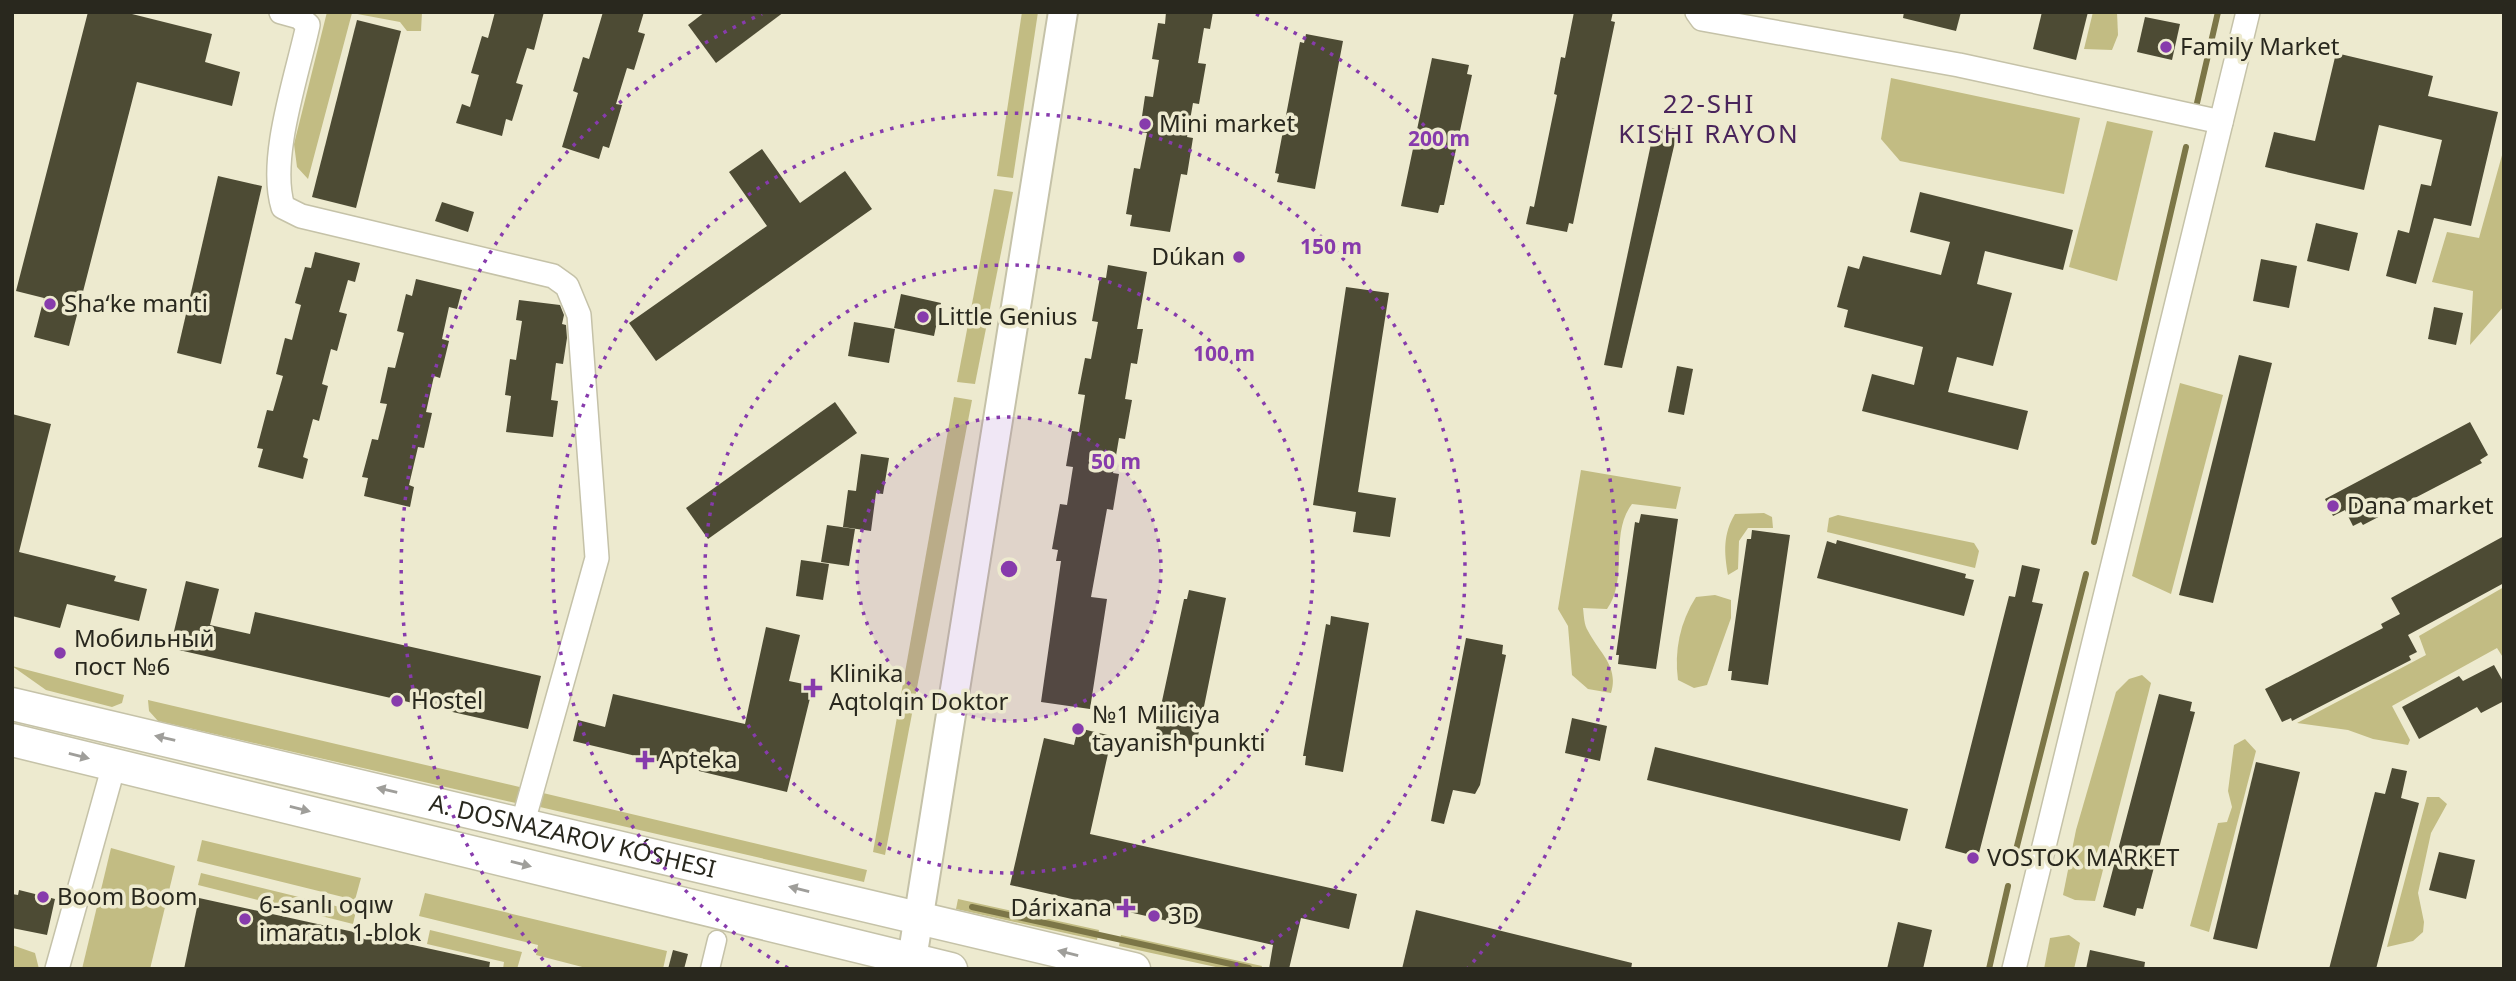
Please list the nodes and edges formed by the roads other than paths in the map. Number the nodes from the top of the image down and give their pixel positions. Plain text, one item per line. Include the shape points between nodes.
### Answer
1 (281, 12) edge
2 (1063, 12) edge
3 (1697, 12) edge
4 (2248, 12) edge
5 (2221, 122) junction
6 (12, 704) edge
7 (12, 740) edge
8 (114, 765) junction
9 (523, 822) junction
10 (854, 902) junction
11 (920, 917) junction
12 (960, 926) junction
13 (717, 940) dead end
14 (850, 944) junction
15 (912, 959) junction
16 (57, 969) edge
17 (710, 969) edge
18 (950, 969) edge
19 (1134, 969) edge
20 (2014, 969) edge

1 - 9 street via 308,25 283,138 278,190 283,207 301,216 553,276 567,286 579,315 597,558
2 - 11 street
3 - 5 street via 1702,19 1959,65
4 - 5 street
5 - 20 street
9 -> 6 main road, A. DOSNAZAROV KÓSHESI
7 -> 8 main road, A. DOSNAZAROV KÓSHESI
8 -> 14 main road, A. DOSNAZAROV KÓSHESI
8 - 16 street
10 -> 9 main road, A. DOSNAZAROV KÓSHESI
10 - 11 main road, A. DOSNAZAROV KÓSHESI
10 - 14 main road via 866,921 860,938
11 - 12 main road, A. DOSNAZAROV KÓSHESI
11 - 15 street
12 - 18 main road via 947,940
19 -> 12 main road, A. DOSNAZAROV KÓSHESI
13 - 17 street
14 - 15 main road, A. DOSNAZAROV KÓSHESI
15 - 18 main road, A. DOSNAZAROV KÓSHESI

